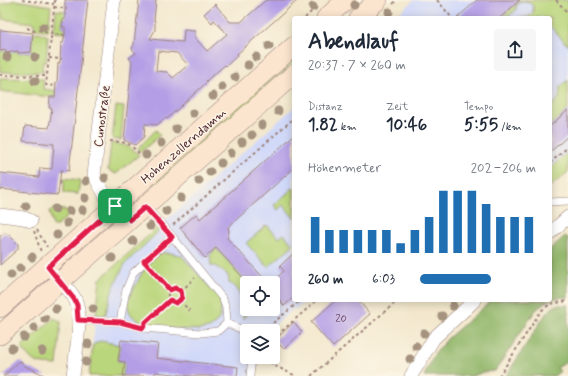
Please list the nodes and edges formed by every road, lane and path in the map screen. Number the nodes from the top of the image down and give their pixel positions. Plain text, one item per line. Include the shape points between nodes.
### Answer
1 (22, 0) edge
2 (55, 0) edge
3 (114, 0) edge
4 (346, 0) edge
5 (378, 0) edge
6 (437, 0) edge
7 (556, 0) edge
8 (54, 6) junction
9 (67, 9) dead end
10 (568, 13) edge
11 (328, 16) edge
12 (360, 16) edge
13 (450, 16) edge
14 (27, 28) dead end
15 (51, 34) junction
16 (65, 35) dead end
17 (292, 48) edge
18 (49, 58) junction
19 (62, 59) dead end
20 (0, 75) edge
21 (47, 76) junction
22 (292, 76) edge
23 (56, 86) dead end
24 (292, 120) edge
25 (109, 141) dead end
26 (568, 147) edge
27 (141, 156) dead end
28 (552, 161) edge
29 (568, 201) edge
30 (552, 202) edge
31 (115, 206) junction
32 (145, 207) junction
33 (0, 215) edge
34 (130, 220) junction
35 (565, 222) edge
36 (35, 229) junction
37 (166, 230) junction
38 (552, 232) edge
39 (172, 237) junction
40 (46, 256) junction
41 (144, 261) junction
42 (201, 273) junction
43 (61, 282) junction
44 (170, 290) junction
45 (181, 291) junction
46 (170, 300) junction
47 (180, 300) junction
48 (568, 301) edge
49 (299, 302) edge
50 (315, 302) edge
51 (396, 302) edge
52 (473, 302) edge
53 (0, 308) edge
54 (190, 311) dead end
55 (78, 320) junction
56 (120, 322) junction
57 (227, 323) junction
58 (271, 324) edge
59 (143, 328) junction
60 (240, 329) edge
61 (280, 332) edge
62 (0, 335) edge
63 (251, 364) edge
64 (272, 364) edge
65 (73, 376) edge
66 (250, 376) edge
67 (296, 376) edge
68 (311, 376) edge
69 (411, 376) edge
70 (499, 376) edge

1 - 8 path
2 - 8 path
3 - 31 street, Cunostraße via 94,175 105,195
4 - 11 main road
5 - 12 main road
6 - 13 path
7 - 10 path
8 - 9 path
8 - 15 path
14 - 15 path
15 - 16 path
15 - 18 path
17 - 31 main road, Hohenzollerndamm
18 - 19 path
18 - 21 path
20 - 21 path
21 - 23 path via 46,84
22 - 32 main road, Hohenzollerndamm
24 - 37 path
25 - 27 path via 132,145
26 - 28 path
29 - 30 lane
31 - 34 street, Cunostraße
31 - 40 main road, Hohenzollerndamm
32 - 34 main road, Hohenzollerndamm
32 - 37 lane
33 - 36 street via 24,218
34 - 43 main road, Hohenzollerndamm
35 - 38 street
36 - 40 path
36 - 40 path
37 - 39 lane
39 - 41 lane
39 - 42 lane
40 - 43 street
40 - 53 main road, Hohenzollerndamm
41 - 44 path
41 - 56 lane via 133,273 126,290
42 - 45 path
42 - 57 lane via 223,299
43 - 55 street via 77,305
43 - 62 main road, Hohenzollerndamm
44 - 45 path via 175,288
44 - 46 path
45 - 47 path via 183,295
46 - 47 path via 176,303
46 - 59 path via 146,322
47 - 54 path
48 - 70 path via 550,304 541,311
49 - 58 path
50 - 61 path
51 - 68 path
52 - 69 street via 434,338
55 - 56 lane
55 - 65 street
56 - 59 lane
57 - 59 lane via 218,331 201,334
57 - 60 lane
63 - 66 lane
64 - 67 path

